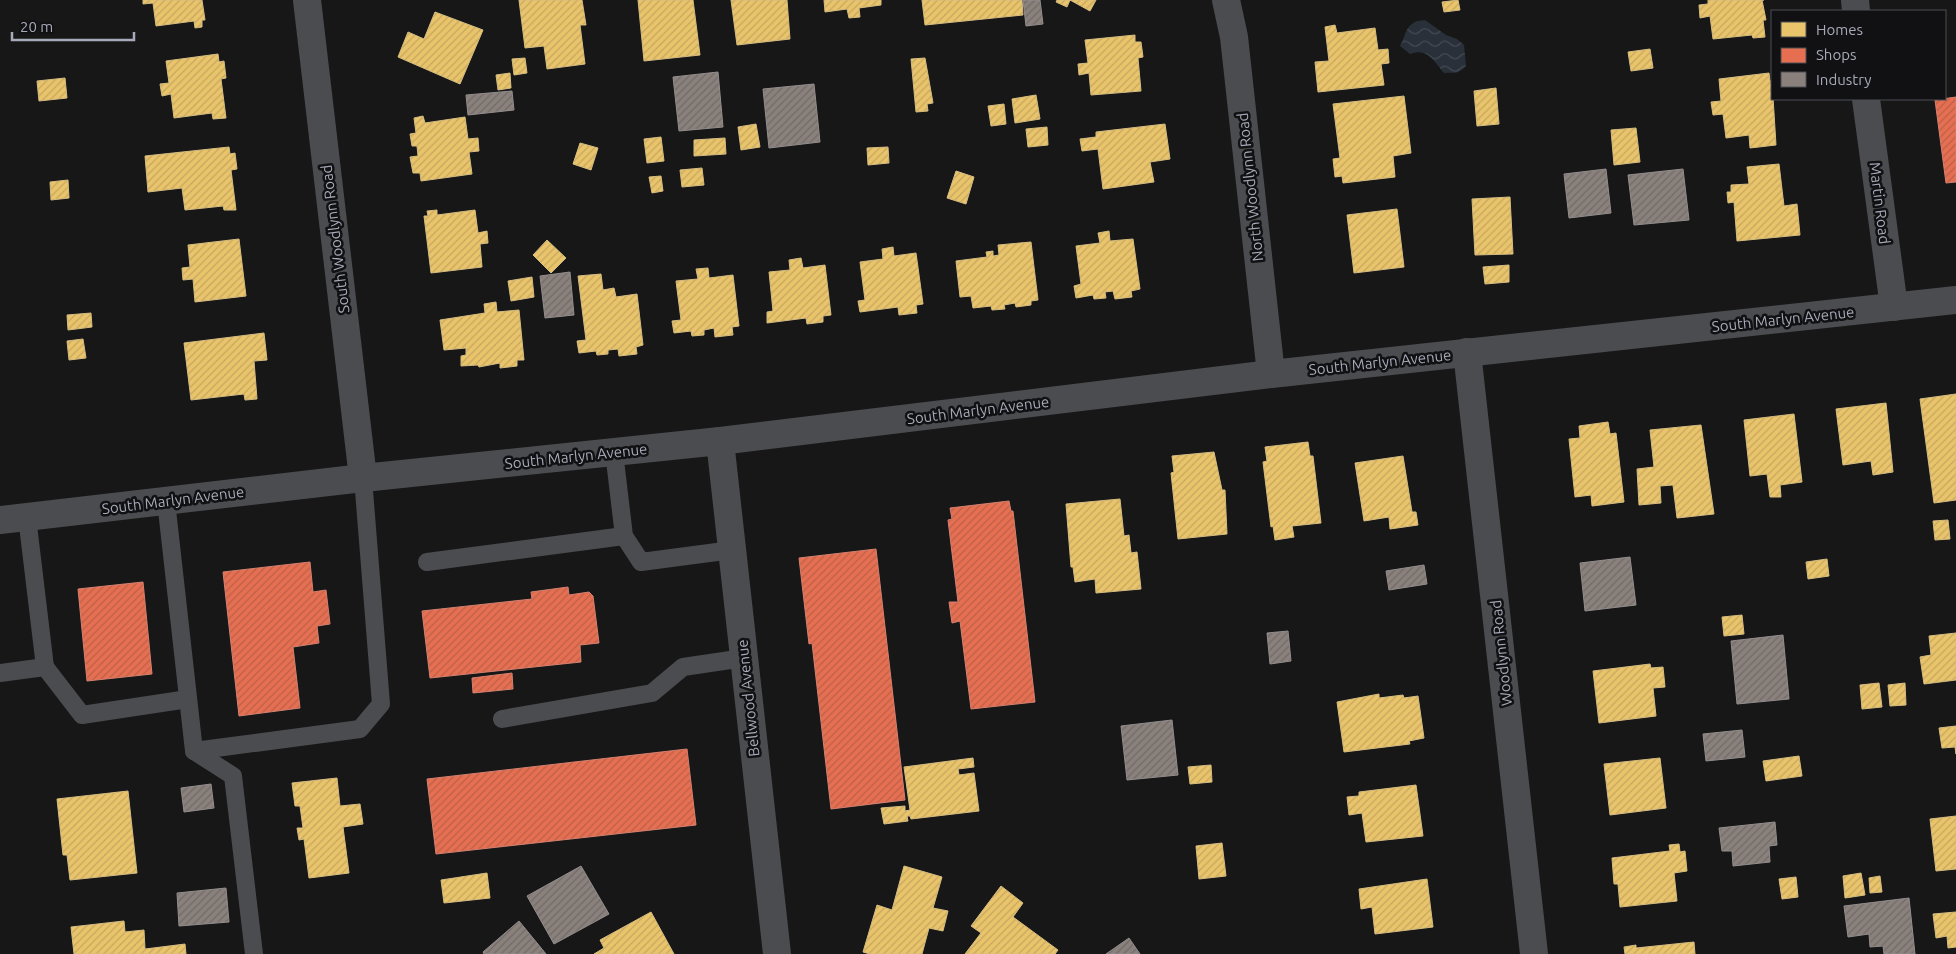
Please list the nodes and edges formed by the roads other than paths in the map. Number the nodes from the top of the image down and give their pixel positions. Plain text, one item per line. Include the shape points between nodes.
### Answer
1 (307, 0) edge
2 (1226, 0) edge
3 (1866, 100) edge
4 (1956, 300) edge
5 (1894, 307) junction
6 (1467, 352) junction
7 (1271, 374) junction
8 (720, 441) junction
9 (614, 452) junction
10 (363, 478) junction
11 (166, 501) junction
12 (27, 517) junction
13 (0, 520) edge
14 (624, 536) junction
15 (732, 550) junction
16 (427, 562) dead end
17 (744, 658) junction
18 (45, 667) junction
19 (0, 673) edge
20 (188, 699) junction
21 (502, 719) dead end
22 (194, 751) junction
23 (254, 954) edge
24 (777, 954) edge
25 (1534, 954) edge

1 - 10 street, South Woodlynn Road
2 - 7 street, North Woodlynn Road via 1234,37
3 - 5 street, Martin Road
4 - 5 street, South Marlyn Avenue
5 - 6 street, South Marlyn Avenue
6 - 7 street, South Marlyn Avenue
6 - 25 street, Woodlynn Road
7 - 8 street, South Marlyn Avenue
8 - 9 street, South Marlyn Avenue
8 - 15 street, Bellwood Avenue
9 - 10 street, South Marlyn Avenue
9 - 14 lane
10 - 11 street, South Marlyn Avenue
10 - 22 lane via 381,704 360,729
11 - 12 street, South Marlyn Avenue
11 - 20 lane
12 - 13 street, South Marlyn Avenue
12 - 18 lane
14 - 15 lane via 641,562
14 - 16 lane
15 - 17 street, Bellwood Avenue
17 - 21 lane via 683,667 652,693
17 - 24 street, Bellwood Avenue
18 - 19 lane
18 - 20 lane via 82,715
20 - 22 lane
22 - 23 lane via 233,776

